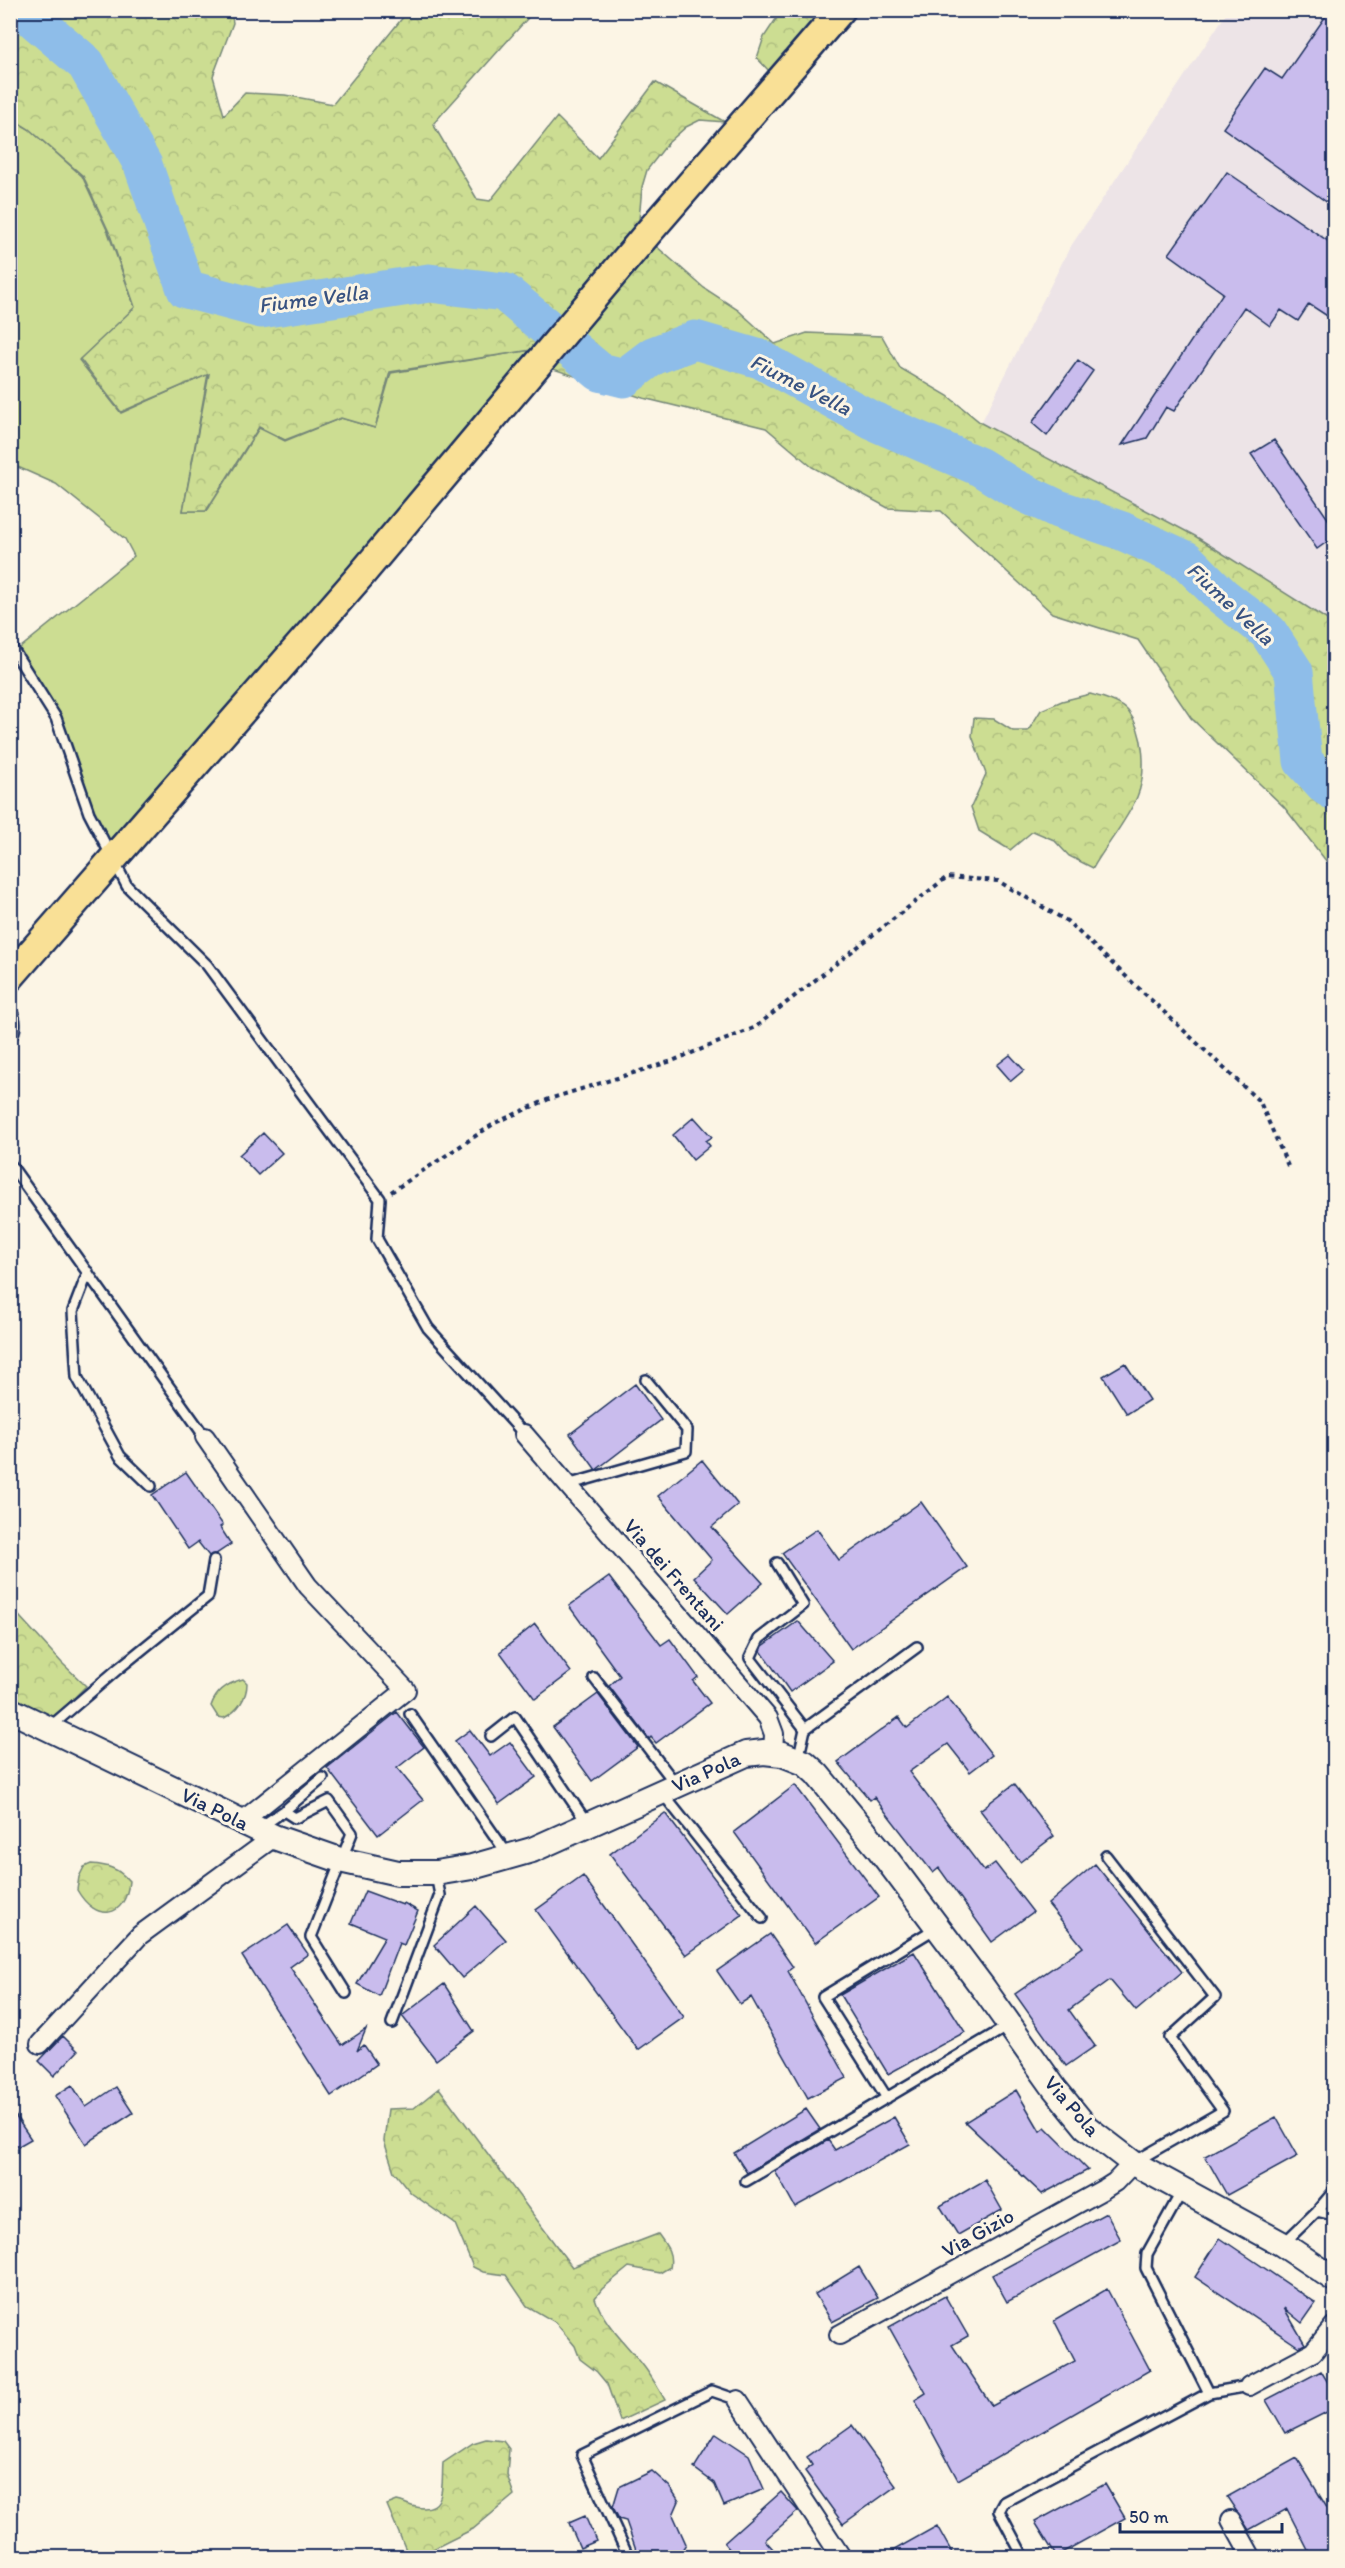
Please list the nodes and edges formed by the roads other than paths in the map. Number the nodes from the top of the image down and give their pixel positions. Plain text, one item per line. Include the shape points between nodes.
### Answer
1 (841, 10) edge
2 (10, 645) edge
3 (112, 859) junction
4 (10, 978) edge
5 (10, 1010) edge
6 (10, 1038) edge
7 (10, 1164) edge
8 (88, 1272) junction
9 (646, 1380) dead end
10 (524, 1434) joint
11 (205, 1437) joint
12 (567, 1485) junction
13 (151, 1486) dead end
14 (214, 1560) dead end
15 (777, 1563) dead end
16 (917, 1647) dead end
17 (594, 1678) dead end
18 (10, 1710) edge
19 (410, 1714) dead end
20 (49, 1729) junction
21 (806, 1729) junction
22 (491, 1736) dead end
23 (773, 1752) junction
24 (798, 1760) junction
25 (323, 1778) dead end
26 (669, 1789) junction
27 (284, 1811) junction
28 (589, 1825) junction
29 (257, 1829) junction
30 (1106, 1856) dead end
31 (509, 1857) junction
32 (340, 1860) junction
33 (436, 1873) junction
34 (762, 1918) dead end
35 (938, 1927) junction
36 (345, 1994) dead end
37 (392, 2023) dead end
38 (1010, 2025) junction
39 (40, 2044) dead end
40 (887, 2098) junction
41 (1133, 2163) junction
42 (746, 2181) dead end
43 (1183, 2190) junction
44 (1335, 2191) edge
45 (1317, 2211) junction
46 (1335, 2215) edge
47 (1282, 2244) junction
48 (1335, 2279) edge
49 (1335, 2326) edge
50 (839, 2336) dead end
51 (1249, 2385) joint
52 (1209, 2393) junction
53 (738, 2400) joint
54 (1232, 2520) dead end
55 (629, 2558) edge
56 (842, 2558) edge
57 (1024, 2558) edge
58 (1252, 2558) edge

1 - 3 main road via 360,576
2 - 3 lane via 56,718 90,813
3 - 4 main road
3 - 10 lane via 128,886 207,965 380,1199 377,1239 428,1328
5 - 6 lane via 15,1016 14,1034
7 - 8 lane
8 - 11 lane
8 - 13 lane via 73,1311 77,1377 120,1456
9 - 12 lane via 687,1430 686,1451
10 - 12 street, Via dei Frentani
11 - 29 street via 308,1586 406,1690
12 - 23 street, Via dei Frentani via 768,1718 774,1734
14 - 20 lane via 208,1596
15 - 21 lane via 803,1605 759,1639 750,1658
16 - 21 lane
17 - 26 lane
18 - 20 street, Via Pola
19 - 31 lane
20 - 29 street, Via Pola
21 - 24 lane
22 - 28 lane via 515,1717
23 - 24 street, Via Pola
23 - 26 street, Via Pola via 746,1754
24 - 35 street, Via Pola via 818,1774
25 - 27 lane
26 - 28 street, Via Pola
26 - 34 lane
27 - 29 lane
27 - 32 lane via 295,1818 329,1802 352,1833
28 - 31 street, Via Pola
29 - 32 street, Via Pola
29 - 39 street via 140,1935
30 - 41 lane via 1215,1997 1170,2038 1223,2111
31 - 33 street, Via Pola
32 - 33 street, Via Pola via 398,1873
32 - 36 lane via 311,1937
33 - 37 lane via 440,1895
35 - 38 street, Via Pola
35 - 40 lane via 823,1997
38 - 40 lane
38 - 41 street, Via Pola via 1086,2127
40 - 42 lane
41 - 43 street, Via Pola
41 - 50 street, Via Gizio via 1104,2189
43 - 47 street, Via Pola
43 - 52 lane via 1147,2254 1146,2268
44 - 45 lane
45 - 46 lane
45 - 47 lane
47 - 48 street, Via Pola
49 - 51 street via 1313,2352
51 - 52 lane
52 - 57 lane via 1004,2502 999,2511
53 - 55 lane via 712,2391 582,2455
53 - 56 street
54 - 58 street

